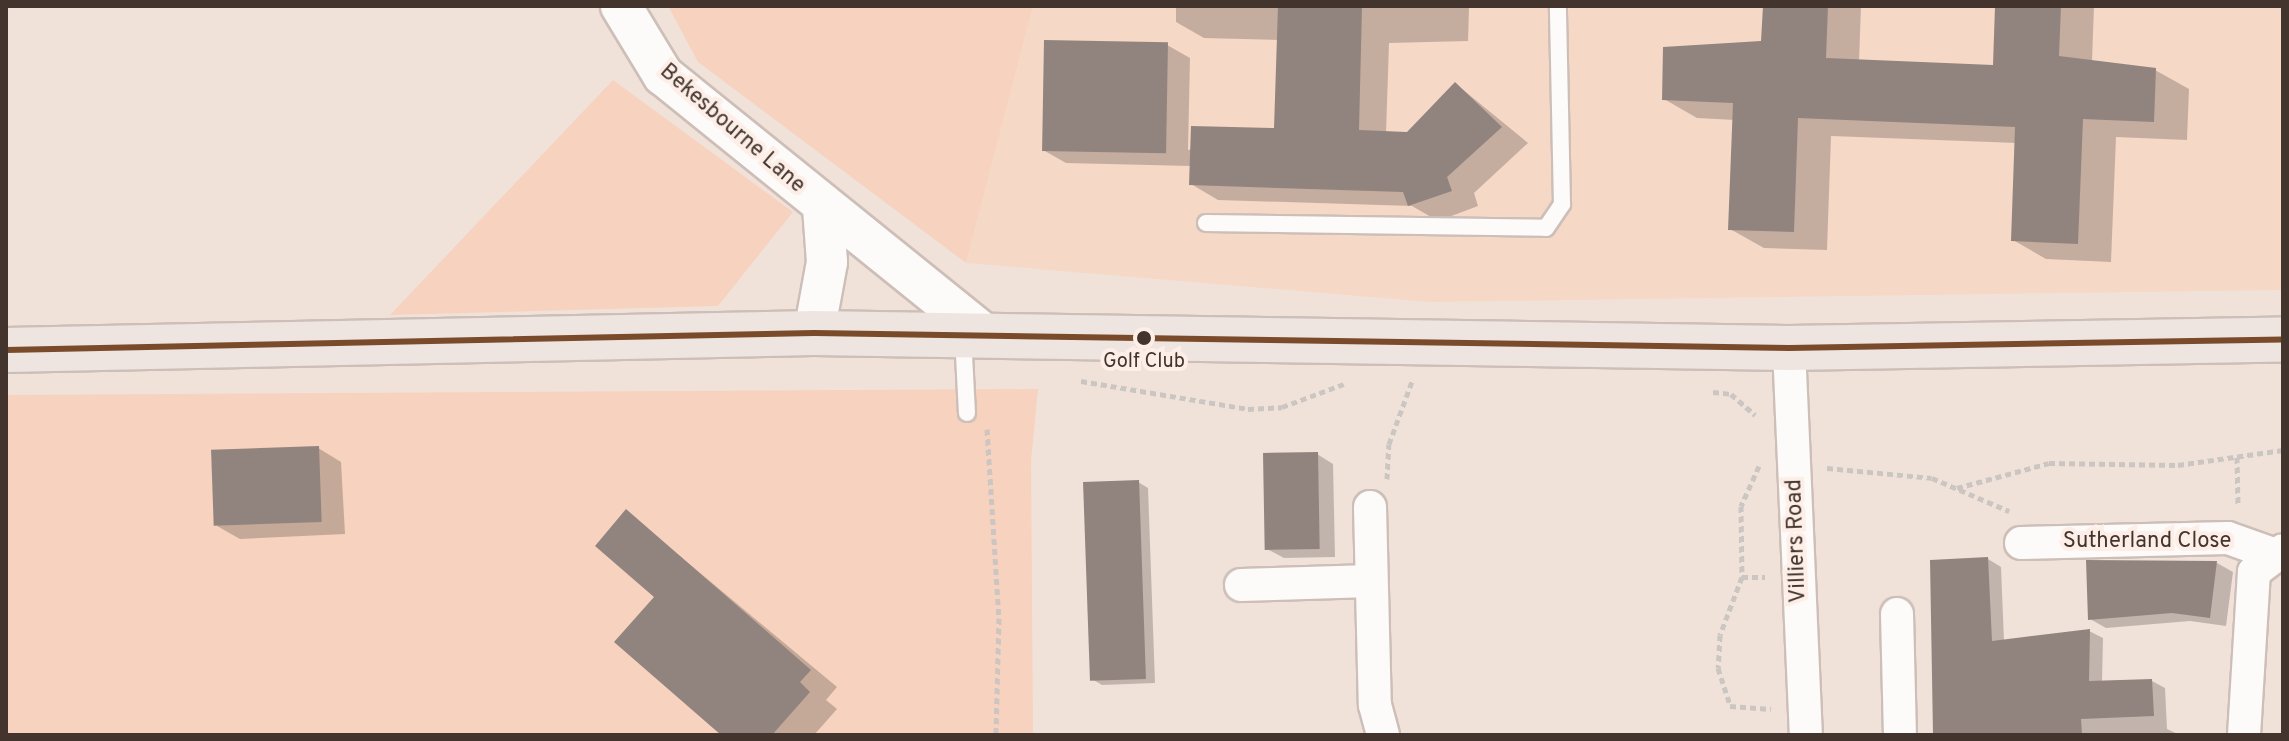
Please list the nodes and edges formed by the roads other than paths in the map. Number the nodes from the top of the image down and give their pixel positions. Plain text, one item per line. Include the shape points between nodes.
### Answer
1 (621, 6) edge
2 (1558, 6) edge
3 (823, 208) junction
4 (1206, 223) dead end
5 (814, 333) junction
6 (972, 333) junction
7 (2283, 339) edge
8 (1789, 348) junction
9 (6, 350) edge
10 (967, 413) dead end
11 (1370, 507) road end
12 (2021, 543) dead end
13 (2277, 551) edge
14 (1371, 581) junction
15 (1241, 585) dead end
16 (1897, 614) dead end
17 (1805, 722) edge
18 (1383, 735) edge
19 (1900, 735) edge
20 (2244, 735) edge

1 - 3 street, Bekesbourne Lane via 663,75
2 - 4 lane via 1562,204 1546,228
3 - 5 street, Bekesbourne Lane via 827,262
3 - 6 street, Bekesbourne Lane
5 - 6 main road
5 - 9 main road
6 - 8 main road
6 - 10 lane
7 - 8 main road
8 - 17 street, Villiers Road
11 - 14 street
12 - 13 street, Sutherland Close via 2228,538
13 - 20 street via 2254,572
14 - 15 street
14 - 18 street via 1375,705
16 - 19 street

